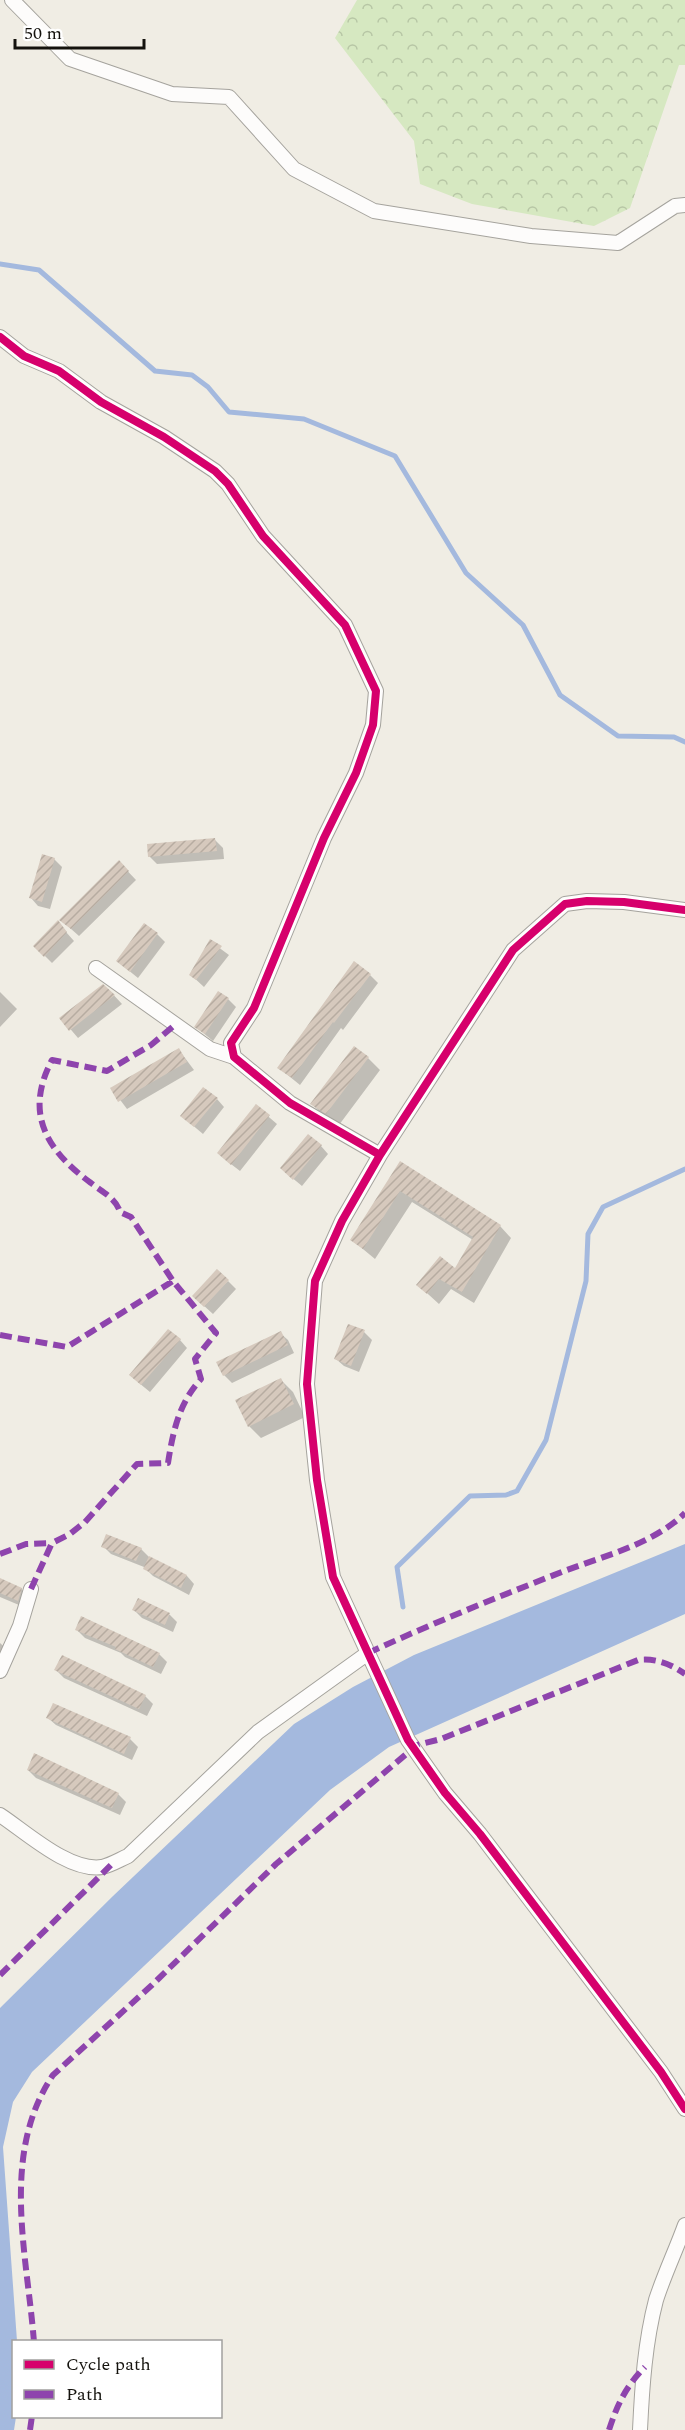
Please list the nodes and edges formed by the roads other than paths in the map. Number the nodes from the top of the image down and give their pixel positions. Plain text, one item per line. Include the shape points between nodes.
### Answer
1 (12, 0) edge
2 (685, 205) edge
3 (0, 337) edge
4 (685, 910) edge
5 (96, 968) dead end
6 (234, 1057) junction
7 (380, 1155) junction
8 (31, 1589) dead end
9 (370, 1659) junction
10 (0, 1671) edge
11 (0, 1815) edge
12 (685, 2109) edge
13 (685, 2225) edge
14 (640, 2430) edge

1 - 2 street via 70,59 172,94 229,97 294,169 374,211 531,236 618,243 675,206
3 - 6 street via 24,356 59,371 101,402 215,471 263,536 345,625 375,691 367,746 254,1008 231,1043
4 - 7 street via 624,902 565,904 513,950
5 - 6 street via 210,1049
6 - 7 street via 290,1102
7 - 9 street via 342,1221 315,1281 307,1384 333,1577
8 - 10 street
9 - 11 street via 258,1732 128,1856 112,1864 91,1867 68,1859
9 - 12 street via 408,1740 445,1793 661,2072
13 - 14 street via 652,2316

